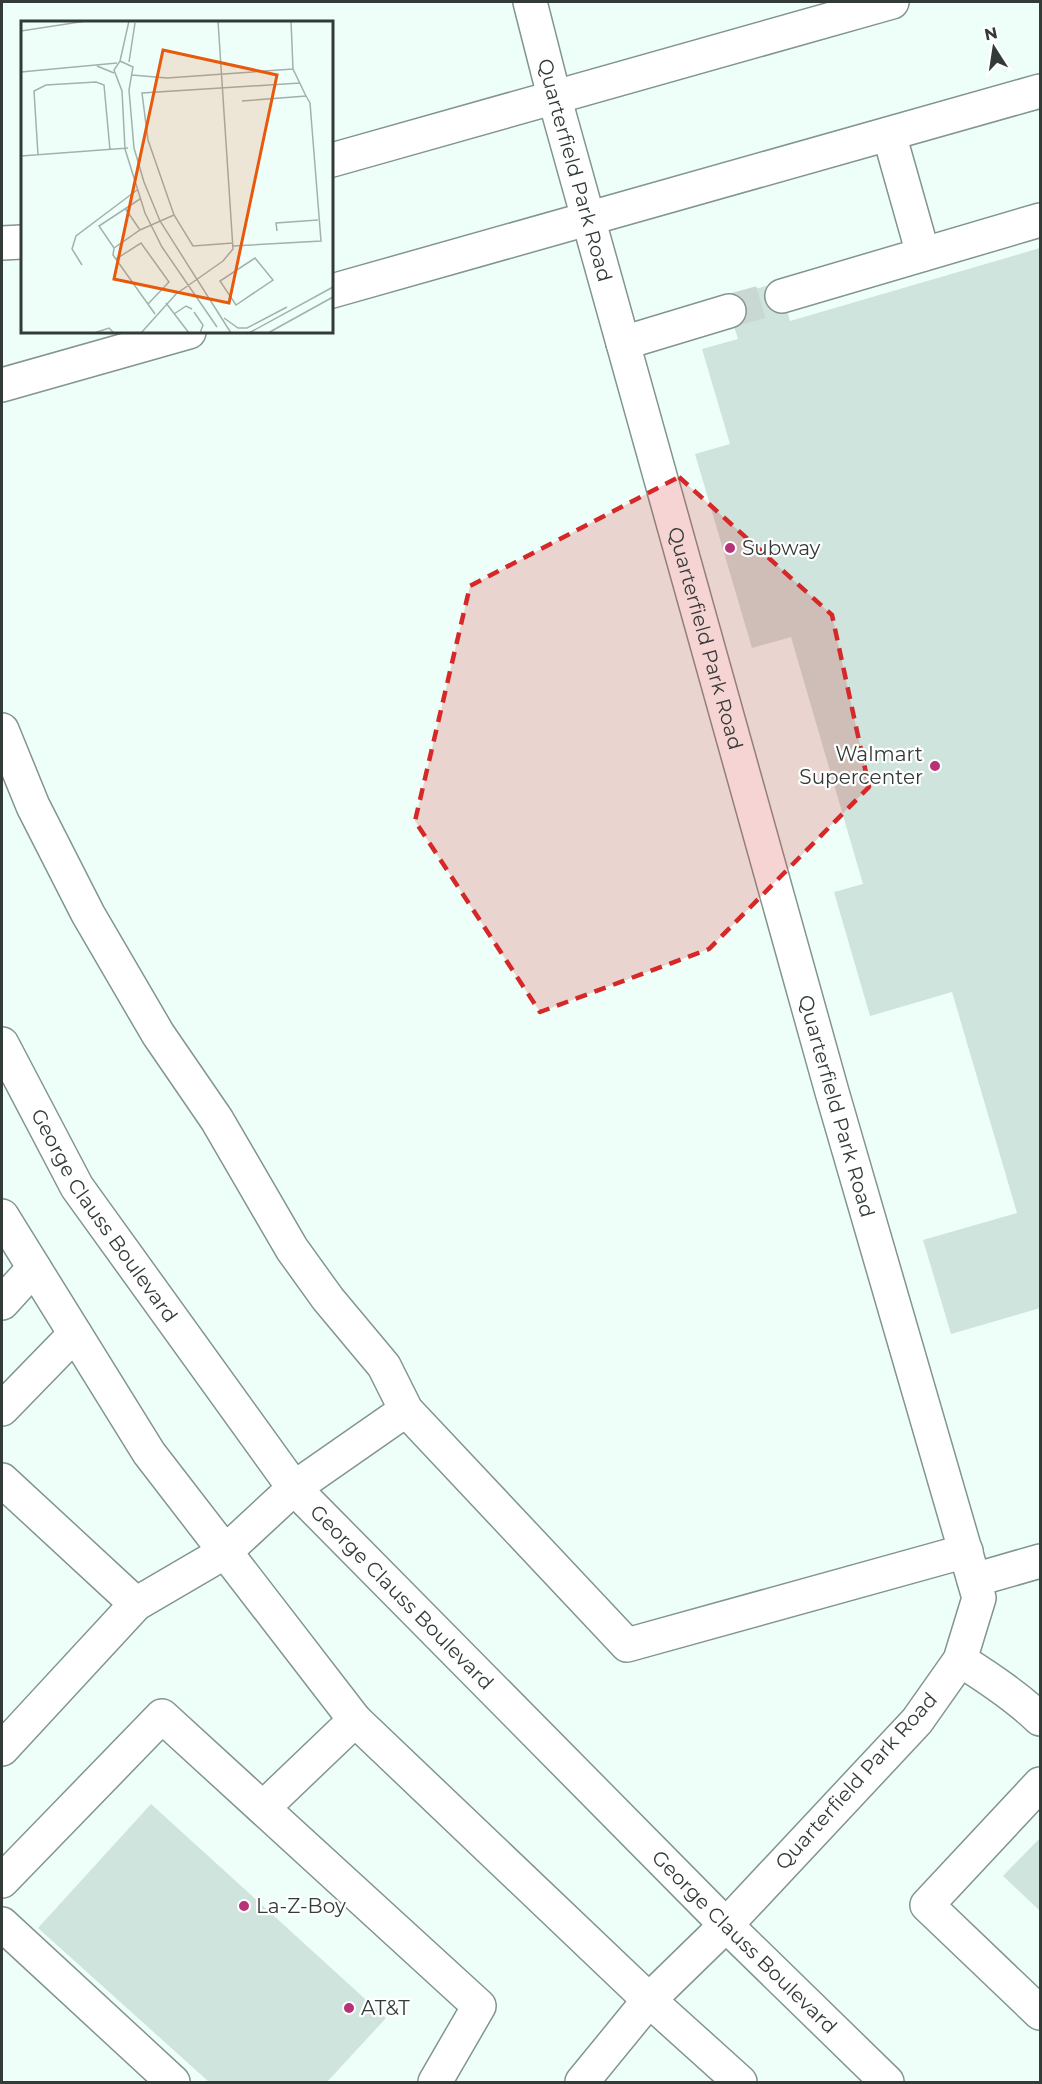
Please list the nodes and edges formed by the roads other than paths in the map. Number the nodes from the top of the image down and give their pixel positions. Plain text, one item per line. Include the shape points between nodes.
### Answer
1 (530, 2) edge
2 (892, 2) edge
3 (1041, 91) edge
4 (554, 96) junction
5 (889, 134) junction
6 (333, 160) edge
7 (588, 218) junction
8 (1041, 220) edge
9 (21, 242) edge
10 (2, 243) edge
11 (923, 255) junction
12 (333, 291) edge
13 (782, 296) tunnel mouth
14 (729, 311) tunnel mouth
15 (185, 333) edge
16 (623, 343) junction
17 (2, 385) edge
18 (2, 730) edge
19 (2, 1044) edge
20 (2, 1216) edge
21 (34, 1268) junction
22 (2, 1303) edge
23 (75, 1334) junction
24 (2, 1409) edge
25 (406, 1410) junction
26 (2, 1480) edge
27 (294, 1488) junction
28 (225, 1552) junction
29 (1041, 1561) edge
30 (970, 1565) junction
31 (136, 1604) junction
32 (960, 1660) junction
33 (355, 1719) junction
34 (1041, 1719) edge
35 (2, 1749) edge
36 (1041, 1784) edge
37 (262, 1808) junction
38 (2, 1881) edge
39 (2, 1924) edge
40 (726, 1925) junction
41 (649, 2000) junction
42 (1041, 2013) edge
43 (173, 2082) edge
44 (435, 2082) edge
45 (582, 2082) edge
46 (740, 2082) edge
47 (887, 2082) edge

1 - 4 street, Quarterfield Park Road
2 - 4 street
3 - 5 street
4 - 6 street
4 - 7 street, Quarterfield Park Road
5 - 7 street
5 - 11 street
7 - 12 street
7 - 16 street, Quarterfield Park Road
8 - 11 street
9 - 10 street
11 - 13 street
14 - 16 street
15 - 17 street
16 - 30 street, Quarterfield Park Road via 832,1092
18 - 25 street via 33,806 88,914 158,1034 218,1119 292,1249 384,1366
19 - 27 street, George Clauss Boulevard via 77,1186
20 - 21 street
21 - 22 street
21 - 23 street
23 - 24 street
23 - 28 street via 149,1454
25 - 27 street
25 - 30 street via 627,1645
26 - 31 street
27 - 28 street
27 - 40 street, George Clauss Boulevard
28 - 31 street
28 - 33 street
29 - 30 street
30 - 32 street, Quarterfield Park Road via 979,1598
31 - 35 street
32 - 34 street via 997,1683
32 - 40 street, Quarterfield Park Road via 917,1721
33 - 37 street
33 - 41 street
36 - 42 street via 927,1905
37 - 38 street via 162,1716
37 - 44 street via 479,2006
39 - 43 street
40 - 41 street, Quarterfield Park Road
40 - 47 street, George Clauss Boulevard
41 - 45 street, Quarterfield Park Road
41 - 46 street

